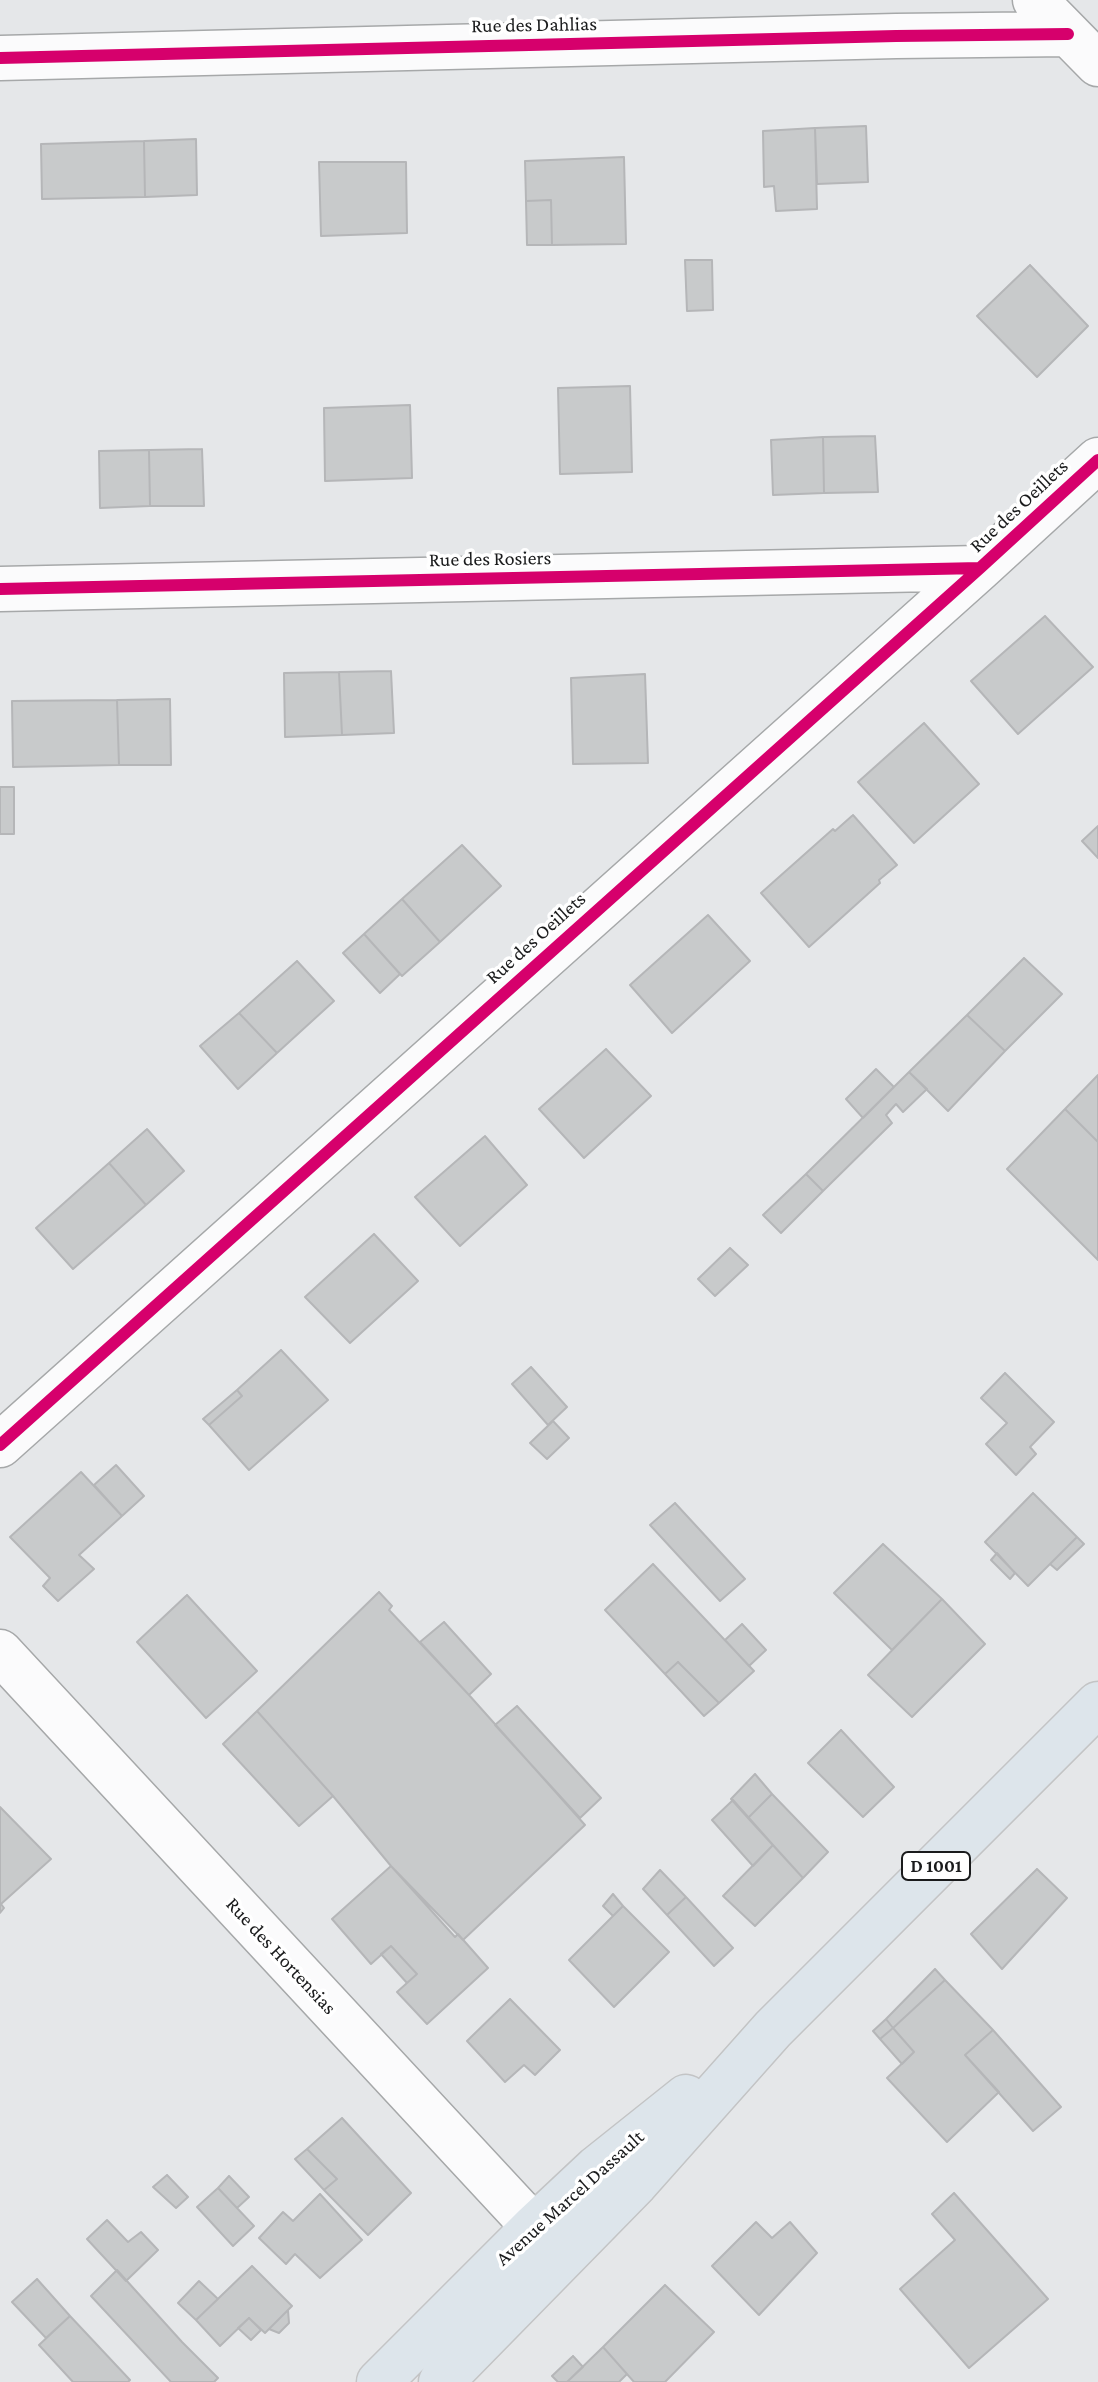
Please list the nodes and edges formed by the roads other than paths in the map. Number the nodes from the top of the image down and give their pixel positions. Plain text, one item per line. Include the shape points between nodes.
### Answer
1 (1035, 0) edge
2 (1083, 49) edge
3 (0, 58) edge
4 (1098, 460) edge
5 (980, 568) junction
6 (0, 589) edge
7 (0, 1445) edge
8 (0, 1652) edge
9 (1098, 1704) edge
10 (773, 2029) junction
11 (534, 2227) junction
12 (564, 2259) junction
13 (379, 2382) edge
14 (441, 2382) edge

1 - 2 street
2 - 3 street, Rue des Dahlias via 896,36
4 - 5 street, Rue des Oeillets
5 - 6 street, Rue des Rosiers
5 - 7 street, Rue des Oeillets
8 - 11 street, Rue des Hortensias
9 - 10 main road, Avenue Marcel Dassault / D 1001
10 - 11 main road, Avenue Marcel Dassault via 597,2168
10 - 12 main road, Avenue Marcel Dassault
11 - 12 street, Rue des Hortensias
11 - 13 main road, Avenue Marcel Dassault
12 - 14 main road, Avenue Marcel Dassault

